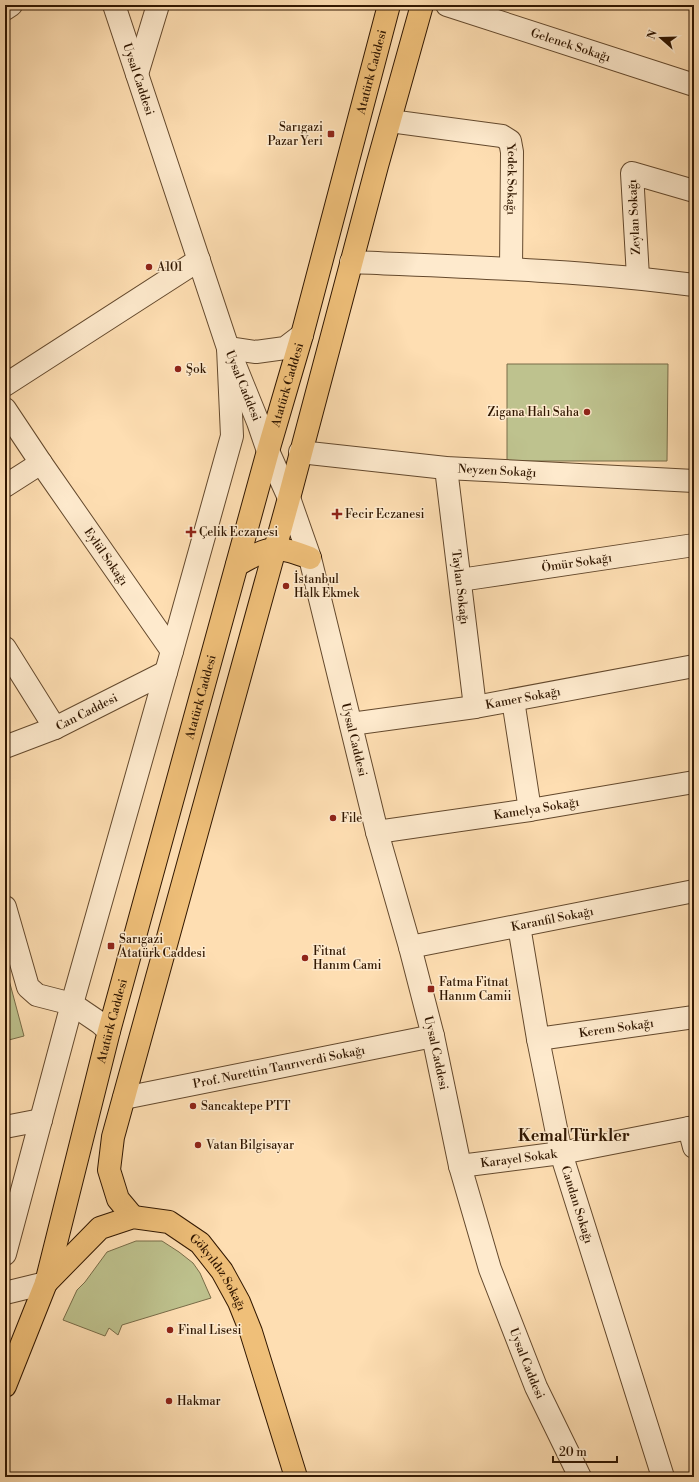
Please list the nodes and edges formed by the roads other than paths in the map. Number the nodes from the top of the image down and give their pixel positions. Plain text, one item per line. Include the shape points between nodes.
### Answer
1 (11, 5) edge
2 (114, 5) edge
3 (158, 5) edge
4 (389, 5) edge
5 (422, 5) edge
6 (447, 5) edge
7 (5, 9) edge
8 (137, 74) junction
9 (694, 85) edge
10 (390, 121) junction
11 (694, 191) edge
12 (199, 260) junction
13 (351, 262) junction
14 (511, 269) junction
15 (638, 277) junction
16 (694, 285) edge
17 (302, 335) junction
18 (228, 348) junction
19 (5, 385) edge
20 (5, 409) edge
21 (268, 451) junction
22 (300, 452) junction
23 (41, 463) junction
24 (446, 468) junction
25 (694, 481) edge
26 (5, 486) edge
27 (289, 498) junction
28 (694, 545) edge
29 (275, 548) junction
30 (310, 558) junction
31 (237, 565) junction
32 (460, 580) junction
33 (5, 648) edge
34 (172, 651) junction
35 (694, 666) edge
36 (166, 672) junction
37 (513, 700) junction
38 (475, 707) junction
39 (350, 724) junction
40 (55, 728) junction
41 (5, 747) edge
42 (694, 782) edge
43 (530, 810) junction
44 (377, 832) junction
45 (694, 891) edge
46 (5, 907) edge
47 (519, 926) junction
48 (410, 947) junction
49 (72, 1004) junction
50 (694, 1017) edge
51 (109, 1031) junction
52 (433, 1036) junction
53 (538, 1039) junction
54 (124, 1098) junction
55 (41, 1120) junction
56 (5, 1127) edge
57 (692, 1134) edge
58 (562, 1153) junction
59 (460, 1166) junction
60 (133, 1217) junction
61 (5, 1254) edge
62 (46, 1283) junction
63 (5, 1293) edge
64 (5, 1386) edge
65 (296, 1477) edge
66 (580, 1477) edge
67 (663, 1477) edge

1 - 7 street
2 - 8 street, Uysal Caddesi
3 - 8 street
4 - 17 main road, Atatürk Caddesi
5 - 10 main road
6 - 9 street, Gelenek Sokağı
8 - 12 street, Uysal Caddesi
10 - 13 main road
10 - 14 street, Yedek Sokağı via 502,136 510,141
11 - 15 street, Zeylan Sokağı via 632,174
12 - 18 street, Uysal Caddesi
12 - 19 street
13 - 14 street
13 - 22 main road
14 - 15 street
15 - 16 street
17 - 18 street via 285,348 256,352
17 - 21 main road, Atatürk Caddesi
18 - 21 street, Uysal Caddesi
18 - 34 street via 232,436
20 - 23 street, Eylül Sokağı
21 - 27 street, Uysal Caddesi
21 - 31 main road, Atatürk Caddesi
22 - 24 street, Neyzen Sokağı
22 - 27 main road
23 - 26 street
23 - 34 street, Eylül Sokağı
24 - 25 street, Neyzen Sokağı
24 - 32 street, Taylan Sokağı
27 - 29 main road
27 - 30 street, Uysal Caddesi
28 - 32 street, Ömür Sokağı
29 - 30 main road
29 - 31 main road via 262,551
29 - 54 main road
30 - 39 street, Uysal Caddesi
31 - 51 main road, Atatürk Caddesi
32 - 38 street, Taylan Sokağı
33 - 40 street
34 - 36 street
35 - 37 street, Kamer Sokağı
36 - 40 street, Can Caddesi
36 - 49 street
37 - 38 street, Kamer Sokağı
37 - 43 street
38 - 39 street, Kamer Sokağı
39 - 44 street, Uysal Caddesi
40 - 41 street, Can Caddesi
42 - 43 street, Kamelya Sokağı
43 - 44 street, Kamelya Sokağı
44 - 48 street, Uysal Caddesi
45 - 47 street, Karanfil Sokağı
46 - 49 street via 28,988 37,995
47 - 48 street, Karanfil Sokağı
47 - 53 street, Candan Sokağı
48 - 52 street, Uysal Caddesi
49 - 51 street
49 - 55 street
50 - 53 street, Kerem Sokağı
51 - 62 main road, Atatürk Caddesi
52 - 54 street, Prof. Nurettin Tanrıverdi Sokağı
52 - 59 street, Uysal Caddesi
53 - 58 street, Candan Sokağı
54 - 60 main road via 113,1137 109,1170 118,1199
55 - 56 street
55 - 61 street
57 - 58 street, Karayel Sokak
58 - 59 street, Karayel Sokak
58 - 67 street, Candan Sokağı
59 - 66 street, Uysal Caddesi via 490,1269 536,1387
60 - 62 main road, Gökyıldız Sokağı via 100,1228
60 - 65 main road, Gökyıldız Sokağı via 169,1222 200,1243 222,1272 239,1302 251,1332
62 - 63 street
62 - 64 main road, Atatürk Caddesi

